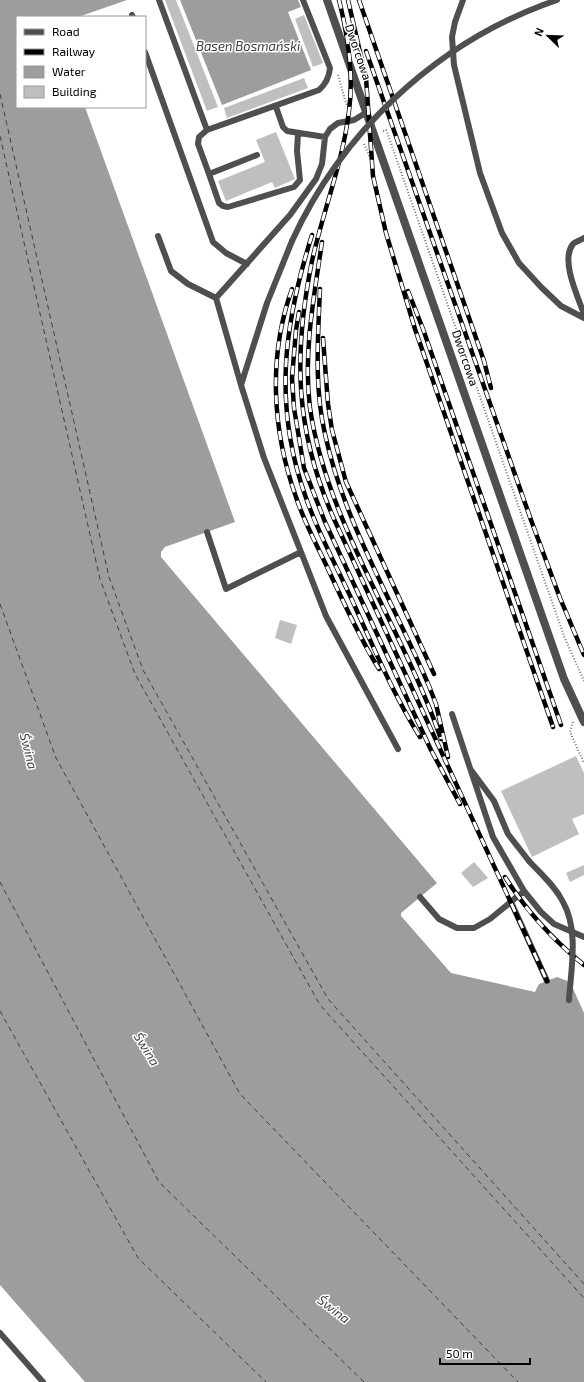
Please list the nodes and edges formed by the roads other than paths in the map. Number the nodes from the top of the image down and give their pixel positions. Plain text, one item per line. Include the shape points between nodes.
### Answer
1 (159, 0) edge
2 (303, 0) edge
3 (327, 0) edge
4 (463, 0) edge
5 (557, 0) edge
6 (146, 55) edge
7 (276, 107) junction
8 (367, 112) junction
9 (207, 130) junction
10 (298, 133) junction
11 (325, 137) junction
12 (257, 155) dead end
13 (209, 174) junction
14 (158, 236) dead end
15 (584, 238) edge
16 (247, 264) junction
17 (216, 298) junction
18 (584, 314) edge
19 (584, 318) edge
20 (240, 385) junction
21 (207, 532) dead end
22 (301, 552) junction
23 (452, 714) dead end
24 (584, 722) edge
25 (398, 749) dead end
26 (468, 766) junction
27 (524, 891) junction
28 (420, 897) dead end
29 (511, 902) junction
30 (584, 937) edge
31 (547, 981) dead end
32 (569, 1000) dead end
33 (0, 1333) edge
34 (43, 1382) edge

1 - 9 lane
2 - 7 lane via 330,73 325,85 319,90
3 - 8 street, Dworcowa
4 - 19 lane via 454,22 454,65 480,173 502,233 519,263 541,287 562,306
5 - 20 lane, bridge via 501,23 463,45 431,67 389,103 361,133 333,168 311,203 292,241 267,303
6 - 16 lane via 213,242 226,253
7 - 9 lane
7 - 10 lane via 287,131
8 - 11 lane via 354,120 338,123
8 - 24 street, Dworcowa via 564,679
9 - 13 lane via 200,136 198,144
10 - 11 lane
10 - 13 lane via 300,180 294,187 228,207 219,203
11 - 16 lane via 322,164 316,179 290,215
12 - 13 lane
14 - 17 lane via 171,271 188,284
15 - 18 lane via 573,244 568,256 569,271
16 - 17 lane
17 - 20 lane
20 - 22 lane via 264,458
21 - 22 lane via 226,589
22 - 25 lane via 326,616
23 - 26 lane
26 - 27 lane via 493,837
26 - 32 lane, bridge via 488,792 508,834 563,902 573,945
27 - 29 lane
27 - 30 lane via 540,912 554,924
28 - 29 lane via 439,919 457,928 474,928
29 - 31 lane
33 - 34 lane

